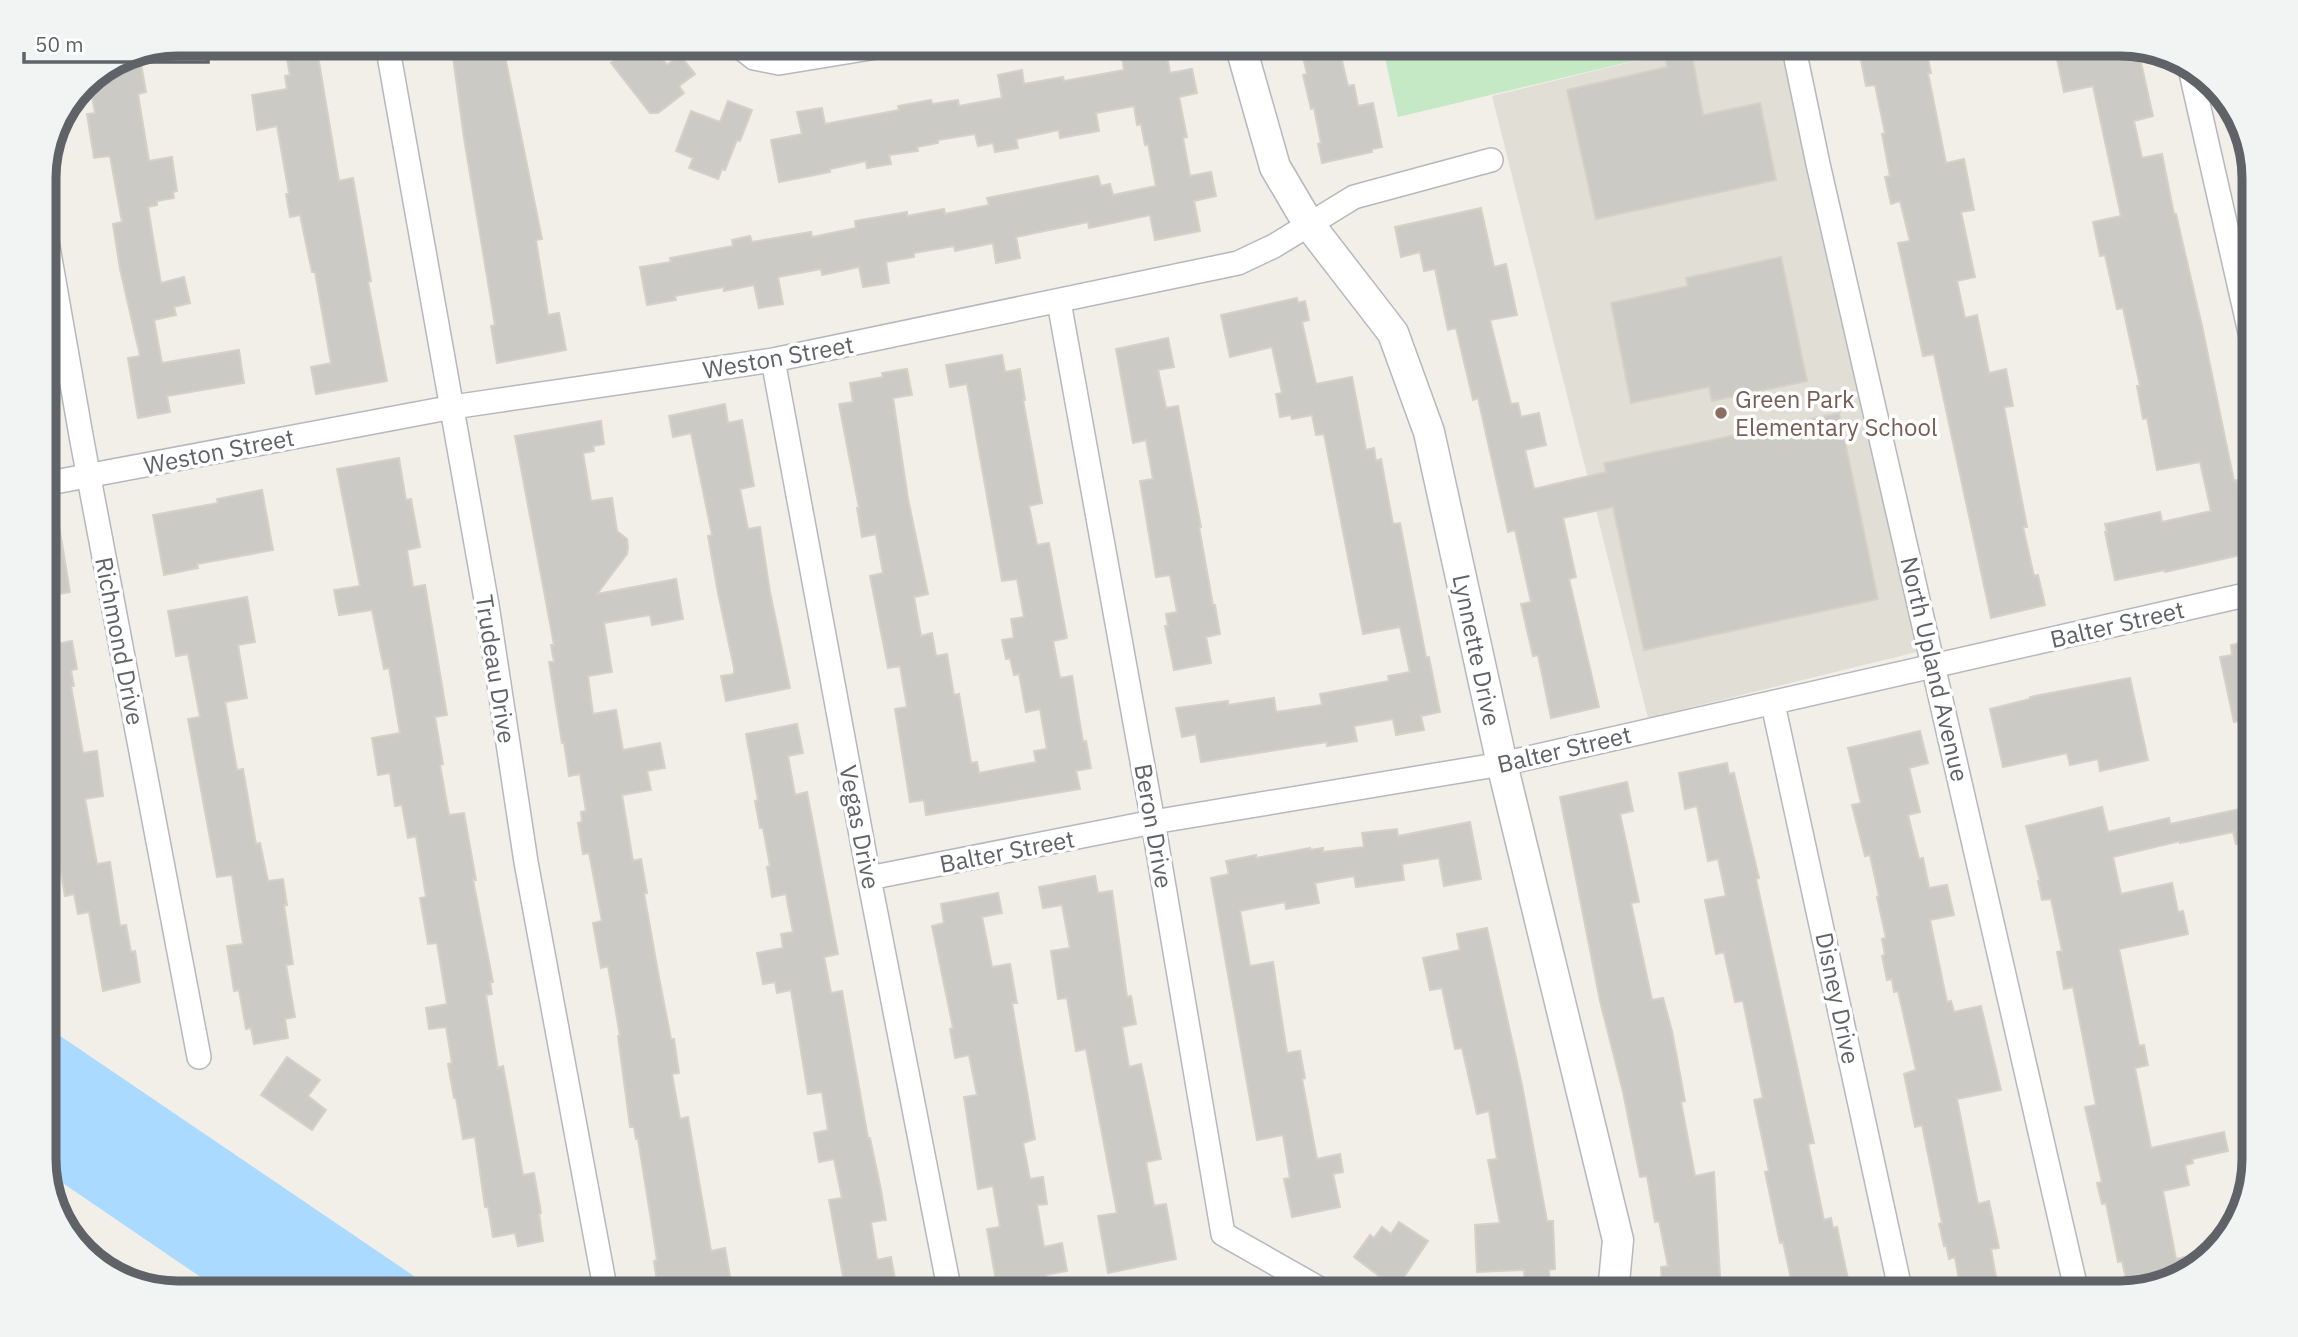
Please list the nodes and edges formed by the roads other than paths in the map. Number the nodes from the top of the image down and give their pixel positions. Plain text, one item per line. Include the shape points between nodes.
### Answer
1 (389, 56) edge
2 (751, 56) edge
3 (818, 56) edge
4 (1243, 56) edge
5 (1796, 56) edge
6 (2193, 80) edge
7 (1491, 160) dead end
8 (1308, 223) junction
9 (56, 291) edge
10 (2242, 297) edge
11 (1059, 302) junction
12 (773, 360) junction
13 (453, 407) junction
14 (89, 475) junction
15 (56, 482) edge
16 (2242, 596) edge
17 (1935, 666) junction
18 (1773, 704) junction
19 (1502, 764) junction
20 (1153, 822) junction
21 (869, 878) junction
22 (199, 1057) dead end
23 (604, 1281) edge
24 (948, 1281) edge
25 (1306, 1281) edge
26 (1614, 1281) edge
27 (1898, 1281) edge
28 (2074, 1281) edge

1 - 13 street, Trudeau Drive
2 - 3 street via 779,62
4 - 8 street, Lynnette Drive via 1269,152
5 - 17 street, North Upland Avenue
6 - 10 street
7 - 8 street, Weston Street via 1354,197
8 - 11 street, Weston Street via 1238,263
8 - 19 street, Lynnette Drive via 1393,333 1429,432
9 - 14 street, Richmond Drive
11 - 12 street, Weston Street
11 - 20 street, Beron Drive
12 - 13 street, Weston Street
12 - 21 street, Vegas Drive
13 - 14 street, Weston Street
13 - 23 street, Trudeau Drive via 526,862
14 - 15 street, Weston Street
14 - 22 street, Richmond Drive
16 - 17 street, Balter Street
17 - 18 street, Balter Street
17 - 28 street, North Upland Avenue
18 - 19 street, Balter Street
18 - 27 street, Disney Drive
19 - 20 street, Balter Street
19 - 26 street, Lynnette Drive via 1618,1240
20 - 21 street, Balter Street
20 - 25 street, Beron Drive via 1223,1234
21 - 24 street, Vegas Drive

